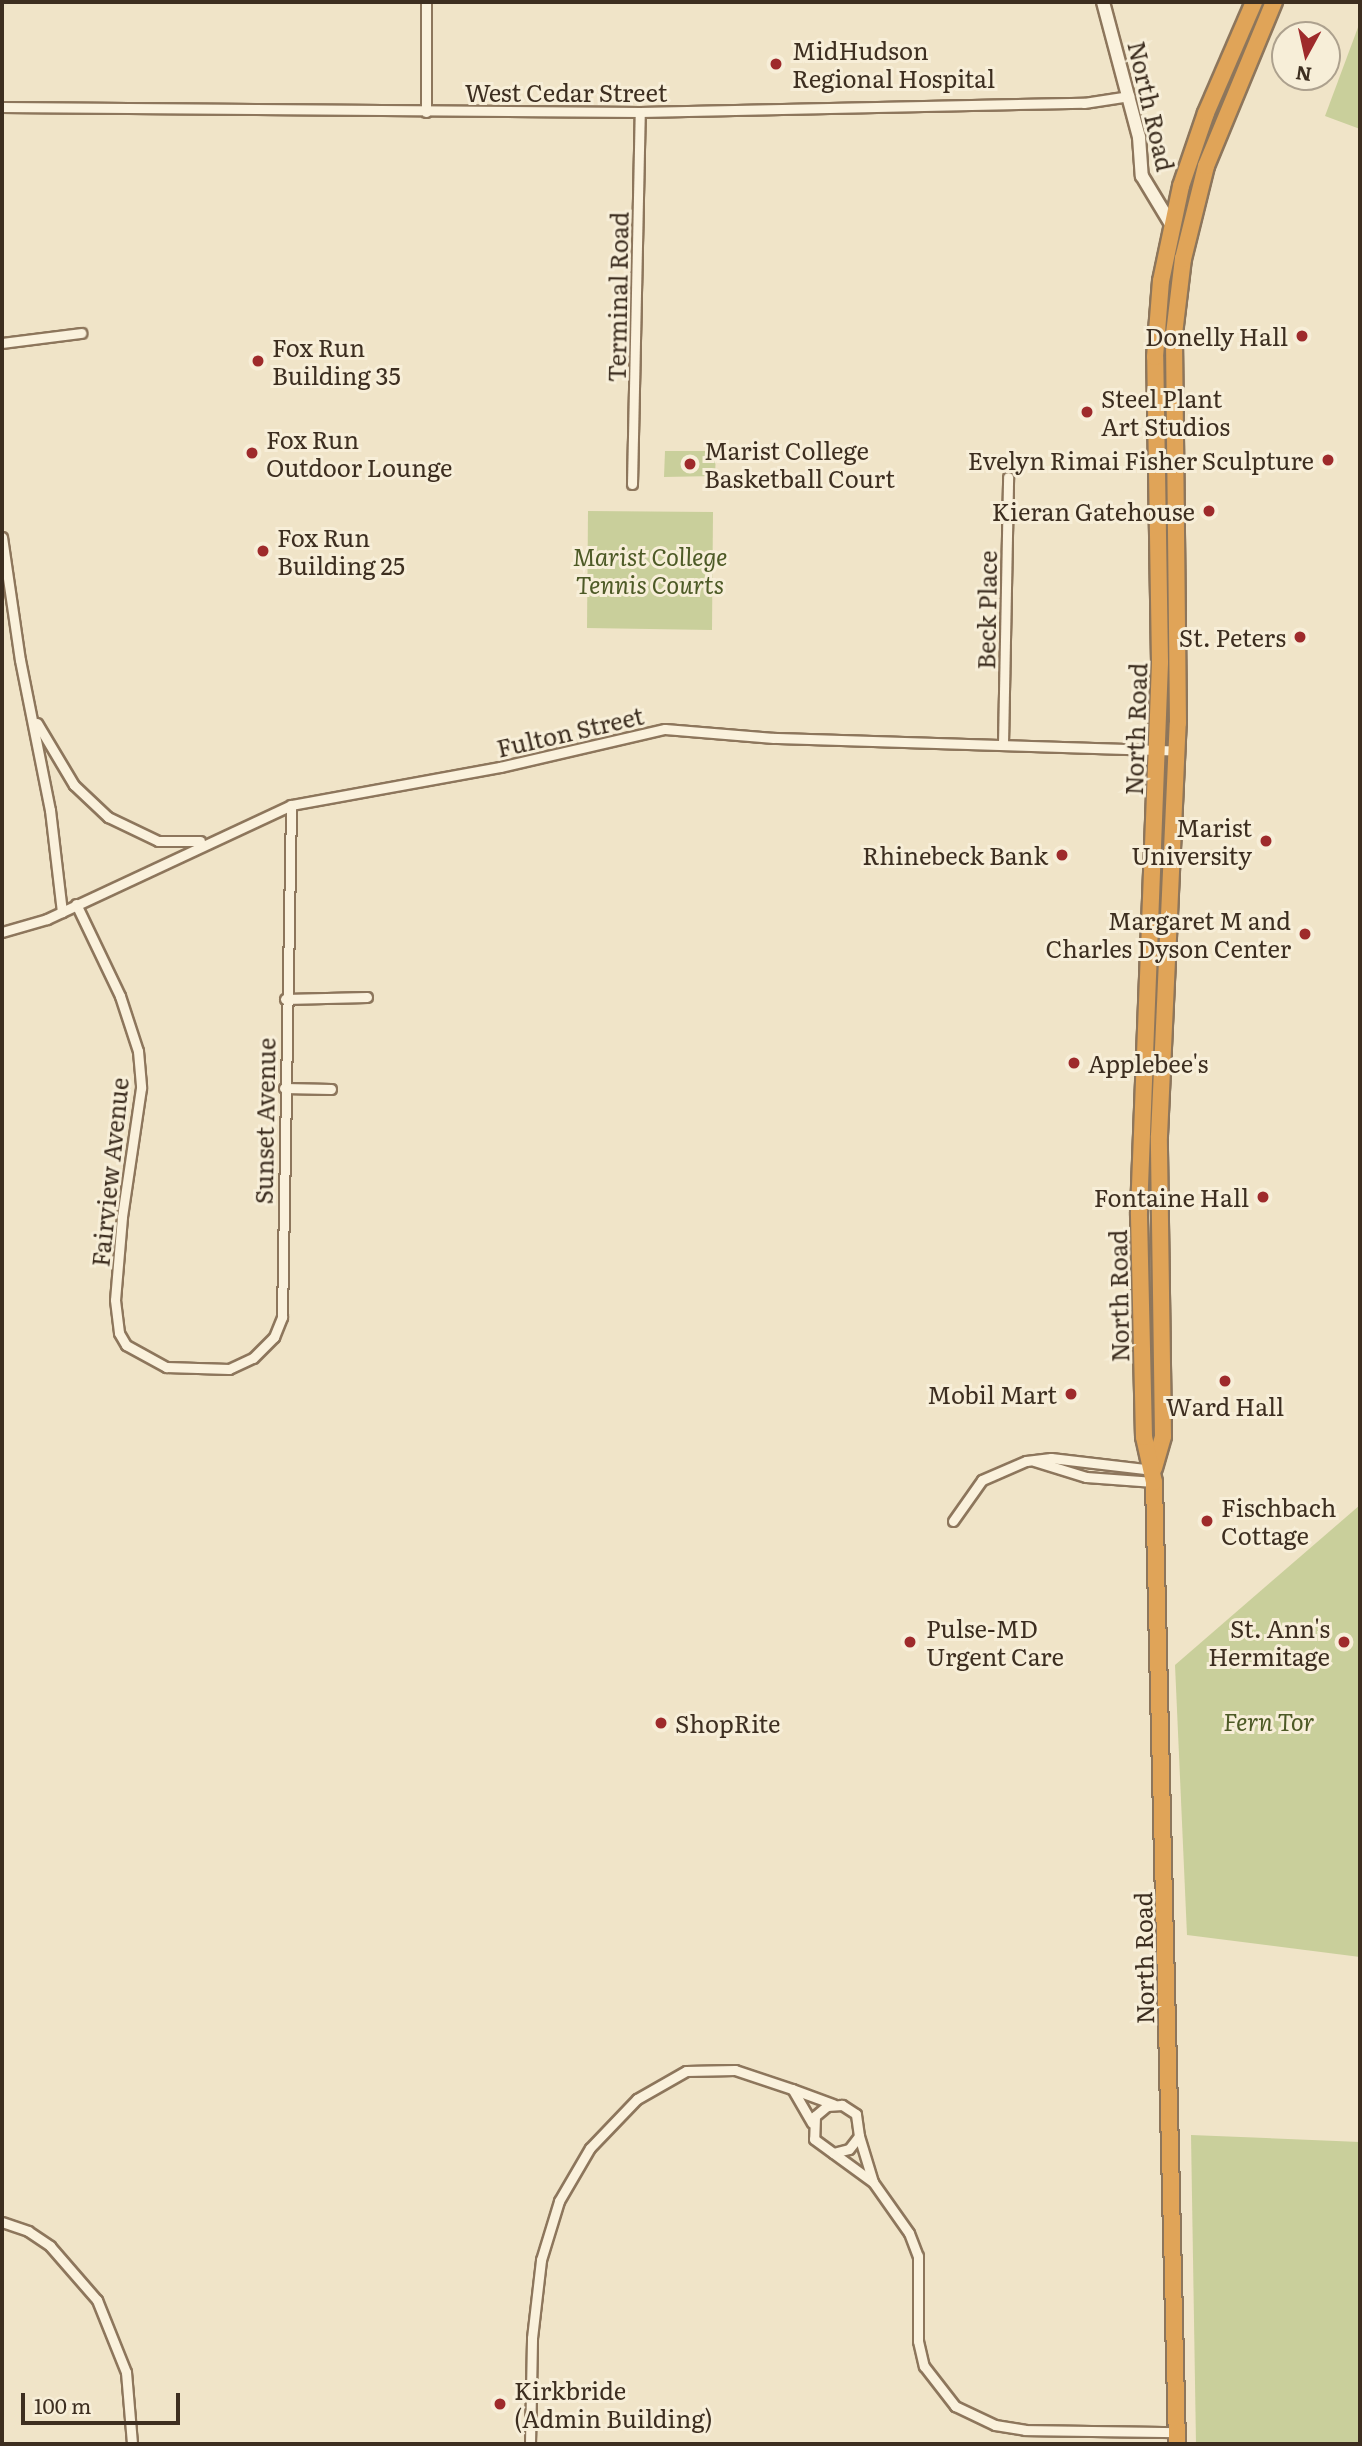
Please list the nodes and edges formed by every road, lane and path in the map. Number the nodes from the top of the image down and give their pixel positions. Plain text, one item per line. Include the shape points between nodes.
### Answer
1 (426, 2) edge
2 (1103, 2) edge
3 (1254, 2) edge
4 (1274, 2) edge
5 (1130, 98) junction
6 (2, 107) edge
7 (426, 112) junction
8 (640, 112) junction
9 (1171, 224) junction
10 (81, 333) dead end
11 (2, 344) edge
12 (1008, 477) dead end
13 (632, 484) dead end
14 (2, 537) edge
15 (26, 694) junction
16 (1003, 744) junction
17 (1157, 750) junction
18 (1177, 751) junction
19 (290, 805) junction
20 (218, 835) junction
21 (76, 904) junction
22 (62, 912) junction
23 (2, 932) edge
24 (368, 997) dead end
25 (285, 999) junction
26 (284, 1088) junction
27 (331, 1089) dead end
28 (187, 1370) joint
29 (1154, 1476) junction
30 (953, 1521) dead end
31 (792, 2089) junction
32 (834, 2104) junction
33 (812, 2124) junction
34 (859, 2136) junction
35 (832, 2153) junction
36 (873, 2182) junction
37 (2, 2222) edge
38 (1177, 2438) edge
39 (132, 2444) edge
40 (530, 2444) edge

1 - 7 street
2 - 5 street, North Road
3 - 9 highway via 1202,122
4 - 18 highway, North Road via 1216,138 1187,240 1173,354
5 - 8 street, West Cedar Street via 1098,103
5 - 9 street, North Road via 1146,183
6 - 7 street, West Cedar Street via 359,107
7 - 8 street, West Cedar Street
8 - 13 street, Terminal Road
9 - 17 highway, North Road via 1155,357
10 - 11 street
12 - 16 street, Beck Place
14 - 15 street
15 - 20 street via 63,771 108,817 169,843
15 - 22 street via 45,780
16 - 17 street, Fulton Street
16 - 19 street, Fulton Street via 764,738 677,728 480,772
17 - 18 street, Fulton Street
17 - 29 highway, North Road via 1139,1191 1144,1437
18 - 29 highway, North Road via 1159,1127 1163,1436
19 - 20 street, Fulton Street
19 - 25 street, Sunset Avenue
20 - 21 street, Fulton Street
21 - 22 street, Fulton Street
21 - 28 street, Fairview Avenue via 120,996 139,1063 141,1088 115,1300 118,1333 147,1359
22 - 23 street, Fulton Street
24 - 25 street
25 - 26 street, Sunset Avenue
26 - 27 street
26 - 28 street, Sunset Avenue via 282,1317 274,1337 253,1358 229,1369
29 - 30 street via 1051,1458 1009,1465 982,1480
29 - 38 highway, North Road
31 - 32 street
31 - 33 street
31 - 40 street via 735,2070 686,2071 637,2099 590,2148 559,2201 541,2260 534,2316
32 - 33 street via 820,2110
32 - 34 street via 856,2114
33 - 35 street via 814,2139
34 - 35 street via 849,2149
34 - 36 street
35 - 36 street
36 - 38 street via 909,2233 918,2256 918,2341 924,2367 955,2406 984,2421 1025,2430
37 - 39 street via 28,2231 50,2246 97,2300 127,2372

